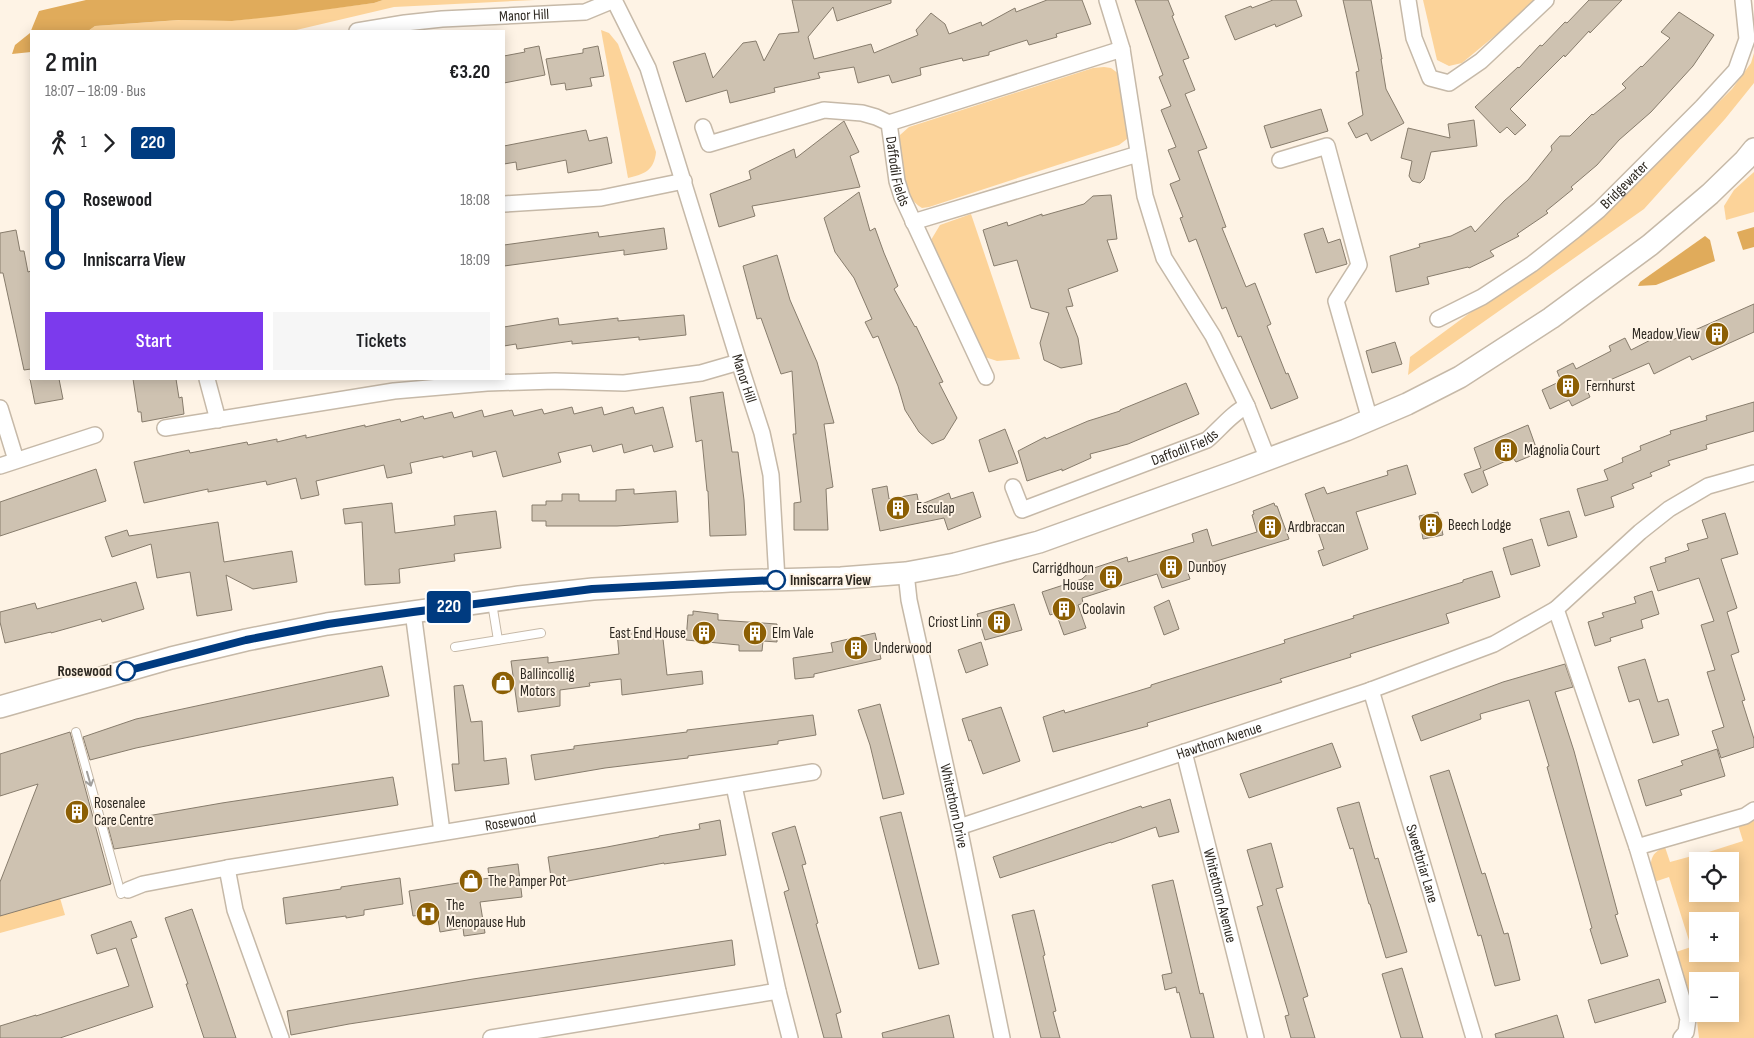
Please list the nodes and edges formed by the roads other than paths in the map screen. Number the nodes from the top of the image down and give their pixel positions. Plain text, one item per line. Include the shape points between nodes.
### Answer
1 (614, 0) edge
2 (1107, 0) edge
3 (1408, 0) edge
4 (1546, 0) edge
5 (1743, 0) edge
6 (363, 30) edge
7 (1122, 49) junction
8 (889, 123) junction
9 (703, 127) dead end
10 (1138, 154) junction
11 (1751, 155) edge
12 (1280, 160) dead end
13 (684, 181) junction
14 (505, 204) edge
15 (913, 222) junction
16 (1438, 319) dead end
17 (739, 362) junction
18 (986, 377) dead end
19 (207, 380) edge
20 (1247, 406) junction
21 (0, 408) edge
22 (218, 420) junction
23 (1370, 420) junction
24 (165, 428) dead end
25 (95, 434) dead end
26 (16, 460) junction
27 (1268, 460) junction
28 (0, 466) edge
29 (1754, 473) edge
30 (1014, 487) dead end
31 (906, 573) junction
32 (776, 580) junction
33 (492, 601) junction
34 (1556, 609) junction
35 (413, 612) junction
36 (541, 633) dead end
37 (498, 640) junction
38 (455, 647) dead end
39 (1371, 690) junction
40 (0, 707) edge
41 (76, 732) dead end
42 (1184, 752) junction
43 (813, 772) dead end
44 (734, 786) junction
45 (1754, 810) edge
46 (959, 827) junction
47 (442, 832) junction
48 (1637, 847) junction
49 (227, 868) junction
50 (124, 892) joint
51 (778, 991) junction
52 (281, 1038) edge
53 (491, 1038) edge
54 (790, 1038) edge
55 (1002, 1038) edge
56 (1256, 1038) edge
57 (1474, 1038) edge
58 (1681, 1038) edge

1 - 6 street, Manor Hill via 585,12 442,19
1 - 13 street, Manor Hill via 648,68
2 - 7 street
3 - 4 street via 1414,38 1430,78 1449,83 1481,61
5 - 16 street, Bridgewater via 1747,39 1736,70 1702,107 1575,230 1482,297
7 - 8 street
7 - 10 street
8 - 9 street, Daffodil Fields via 862,114 824,110 708,144
8 - 15 street, Daffodil Fields via 897,181
10 - 15 street
10 - 20 street via 1145,196 1164,258 1213,336
11 - 23 main road via 1650,245 1551,318 1460,377
12 - 23 street via 1327,146 1359,265 1336,301
13 - 14 street via 601,198
13 - 17 street, Manor Hill
15 - 18 street, Daffodil Fields
17 - 22 street via 701,373 624,383 487,383 394,391
17 - 32 street, Manor Hill via 762,432 771,475
19 - 22 street
20 - 27 street
20 - 30 street, Daffodil Fields via 1237,410 1207,440 1022,510
21 - 26 street
22 - 24 street
23 - 27 main road
25 - 26 street
26 - 28 street
27 - 31 main road via 1032,544
29 - 34 street, Hawthorn Avenue via 1708,486 1669,509
31 - 32 main road
31 - 46 street, Whitethorn Drive via 909,600
32 - 33 main road via 592,589
33 - 35 main road
33 - 37 lane
34 - 39 street, Hawthorn Avenue via 1506,638
34 - 48 street
35 - 40 main road via 246,640
35 - 47 street
36 - 37 lane
37 - 38 lane
39 - 42 street, Hawthorn Avenue
39 - 57 street, Sweetbriar Lane
41 -> 50 lane
42 - 46 street, Hawthorn Avenue
42 - 56 street, Whitethorn Avenue
43 - 44 street, Rosewood
44 - 47 street, Rosewood
44 - 51 street
45 - 48 street via 1745,816
46 - 55 street, Whitethorn Drive
47 - 49 street, Rosewood
48 - 58 street via 1688,1019 1686,1032
49 - 50 street, Rosewood via 143,884
49 - 52 street via 236,910
51 - 53 street
51 - 54 street

